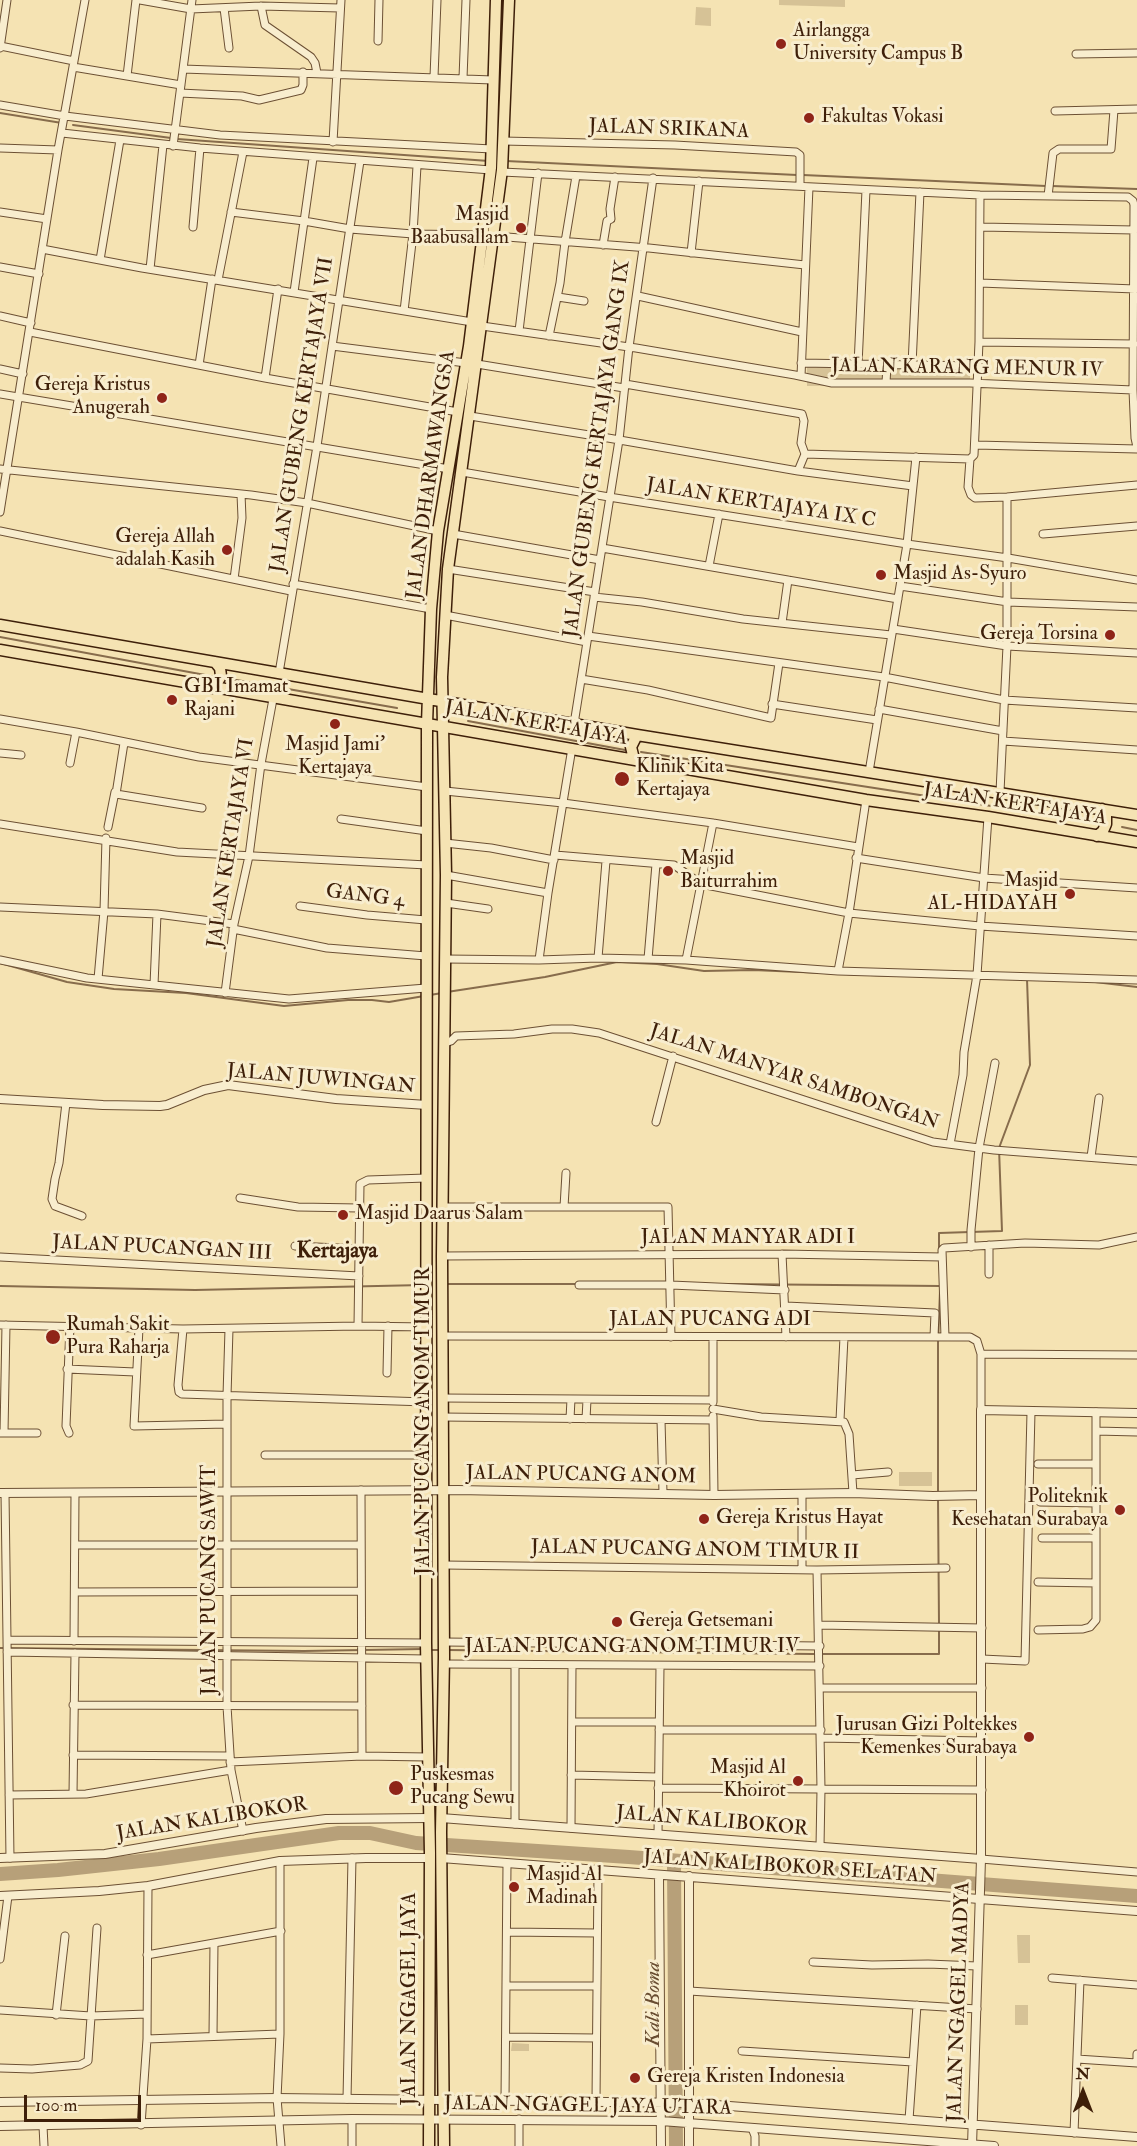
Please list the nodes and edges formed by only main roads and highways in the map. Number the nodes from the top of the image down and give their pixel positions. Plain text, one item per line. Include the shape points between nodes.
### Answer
1 (496, 0) edge
2 (509, 0) edge
3 (496, 152) junction
4 (471, 364) junction
5 (0, 625) edge
6 (0, 650) edge
7 (217, 665) junction
8 (214, 686) junction
9 (429, 699) junction
10 (443, 702) junction
11 (427, 724) junction
12 (444, 727) junction
13 (637, 735) junction
14 (634, 759) junction
15 (1102, 809) junction
16 (1137, 815) edge
17 (1097, 836) junction
18 (1137, 842) edge
19 (426, 993) joint
20 (445, 994) joint
21 (427, 1723) junction
22 (442, 1723) junction
23 (435, 1818) junction
24 (435, 1856) junction
25 (429, 2146) edge
26 (444, 2146) edge

1 - 3 main road, JALAN DHARMAWANGSA
2 - 3 main road, JALAN DHARMAWANGSA via 503,141
3 - 4 main road, JALAN DHARMAWANGSA via 497,170
4 - 9 main road, JALAN DHARMAWANGSA via 458,412 438,531
4 - 10 main road, JALAN DHARMAWANGSA via 470,417 448,569
5 - 7 main road, JALAN KERTAJAYA
6 - 8 main road, JALAN KERTAJAYA
7 - 8 main road via 220,676
7 - 9 main road, JALAN KERTAJAYA
8 - 11 main road, JALAN KERTAJAYA
9 - 10 main road, JALAN KERTAJAYA
9 - 11 main road, JALAN DHARMAWANGSA
10 - 12 main road, JALAN DHARMAWANGSA
10 - 13 main road, JALAN KERTAJAYA
11 - 12 main road, JALAN KERTAJAYA
11 - 19 main road, JALAN DHARMAWANGSA
12 - 14 main road, JALAN KERTAJAYA
12 - 20 main road, JALAN DHARMAWANGSA
13 - 14 main road via 631,747
13 - 15 main road, JALAN KERTAJAYA
14 - 17 main road, JALAN KERTAJAYA
15 - 16 main road, JALAN KERTAJAYA
15 - 17 main road via 1106,824
17 - 18 main road, JALAN KERTAJAYA
19 - 21 main road, JALAN PUCANG ANOM TIMUR
20 - 22 main road, JALAN PUCANG ANOM TIMUR
21 - 22 main road
21 - 23 main road, JALAN PUCANG ANOM TIMUR
22 - 23 main road, JALAN PUCANG ANOM TIMUR
23 - 24 main road, JALAN PUCANG ANOM TIMUR
24 - 25 main road, JALAN NGAGEL JAYA
24 - 26 main road, JALAN NGAGEL JAYA

